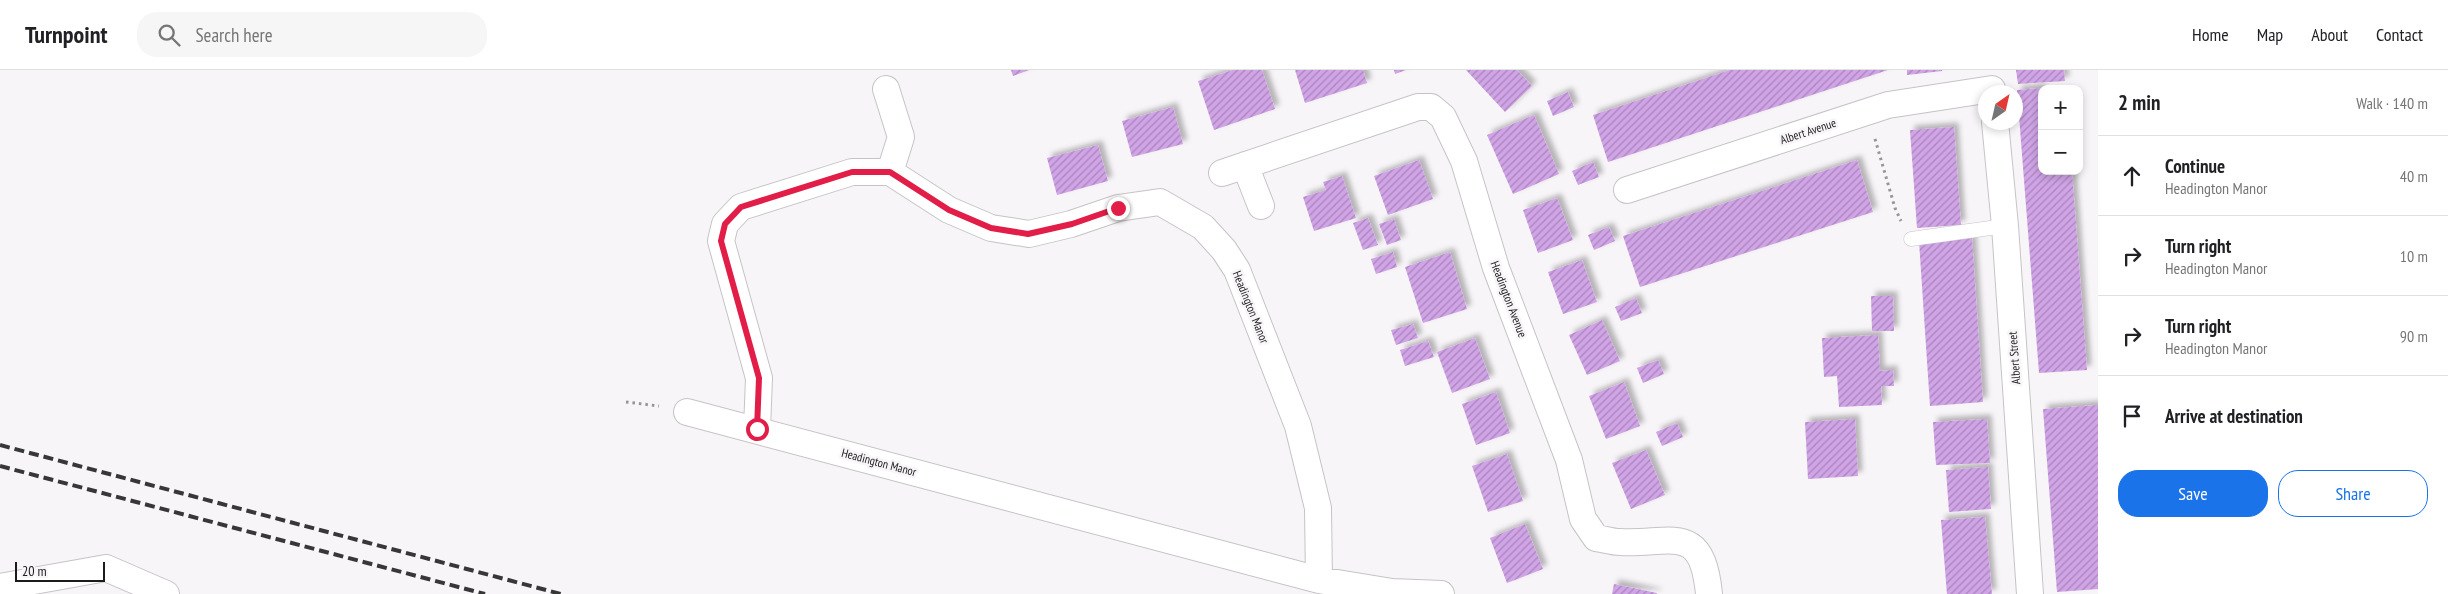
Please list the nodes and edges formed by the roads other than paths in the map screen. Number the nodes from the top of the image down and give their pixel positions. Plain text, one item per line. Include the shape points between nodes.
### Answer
1 (1992, 84) edge
2 (886, 89) dead end
3 (1996, 130) edge
4 (890, 172) junction
5 (1627, 190) dead end
6 (1262, 206) dead end
7 (2005, 226) junction
8 (1911, 239) road end
9 (687, 412) road end
10 (757, 429) junction
11 (1318, 580) junction
12 (0, 587) edge
13 (166, 594) edge
14 (1441, 594) edge
15 (1709, 594) edge
16 (2030, 594) edge

1 - 5 street, Albert Avenue via 1908,100
2 - 4 street via 902,137
3 - 7 street, Albert Street
4 - 10 street via 852,172 750,204 741,207 725,224 721,241 759,378
4 - 11 street, Headington Manor via 949,210 991,228 1028,234 1072,224 1118,208 1160,202 1203,227 1237,270 1298,426 1318,508
6 - 15 street, Headington Avenue via 1234,169 1418,106 1431,107 1443,117 1464,161 1496,268 1569,460 1583,519 1596,538 1619,542 1674,539 1693,547 1703,561
7 - 8 lane
7 - 16 street, Albert Street
9 - 10 street, Headington Manor
10 - 11 street, Headington Manor
11 - 14 street, Headington Manor via 1392,592
12 - 13 street via 106,568

